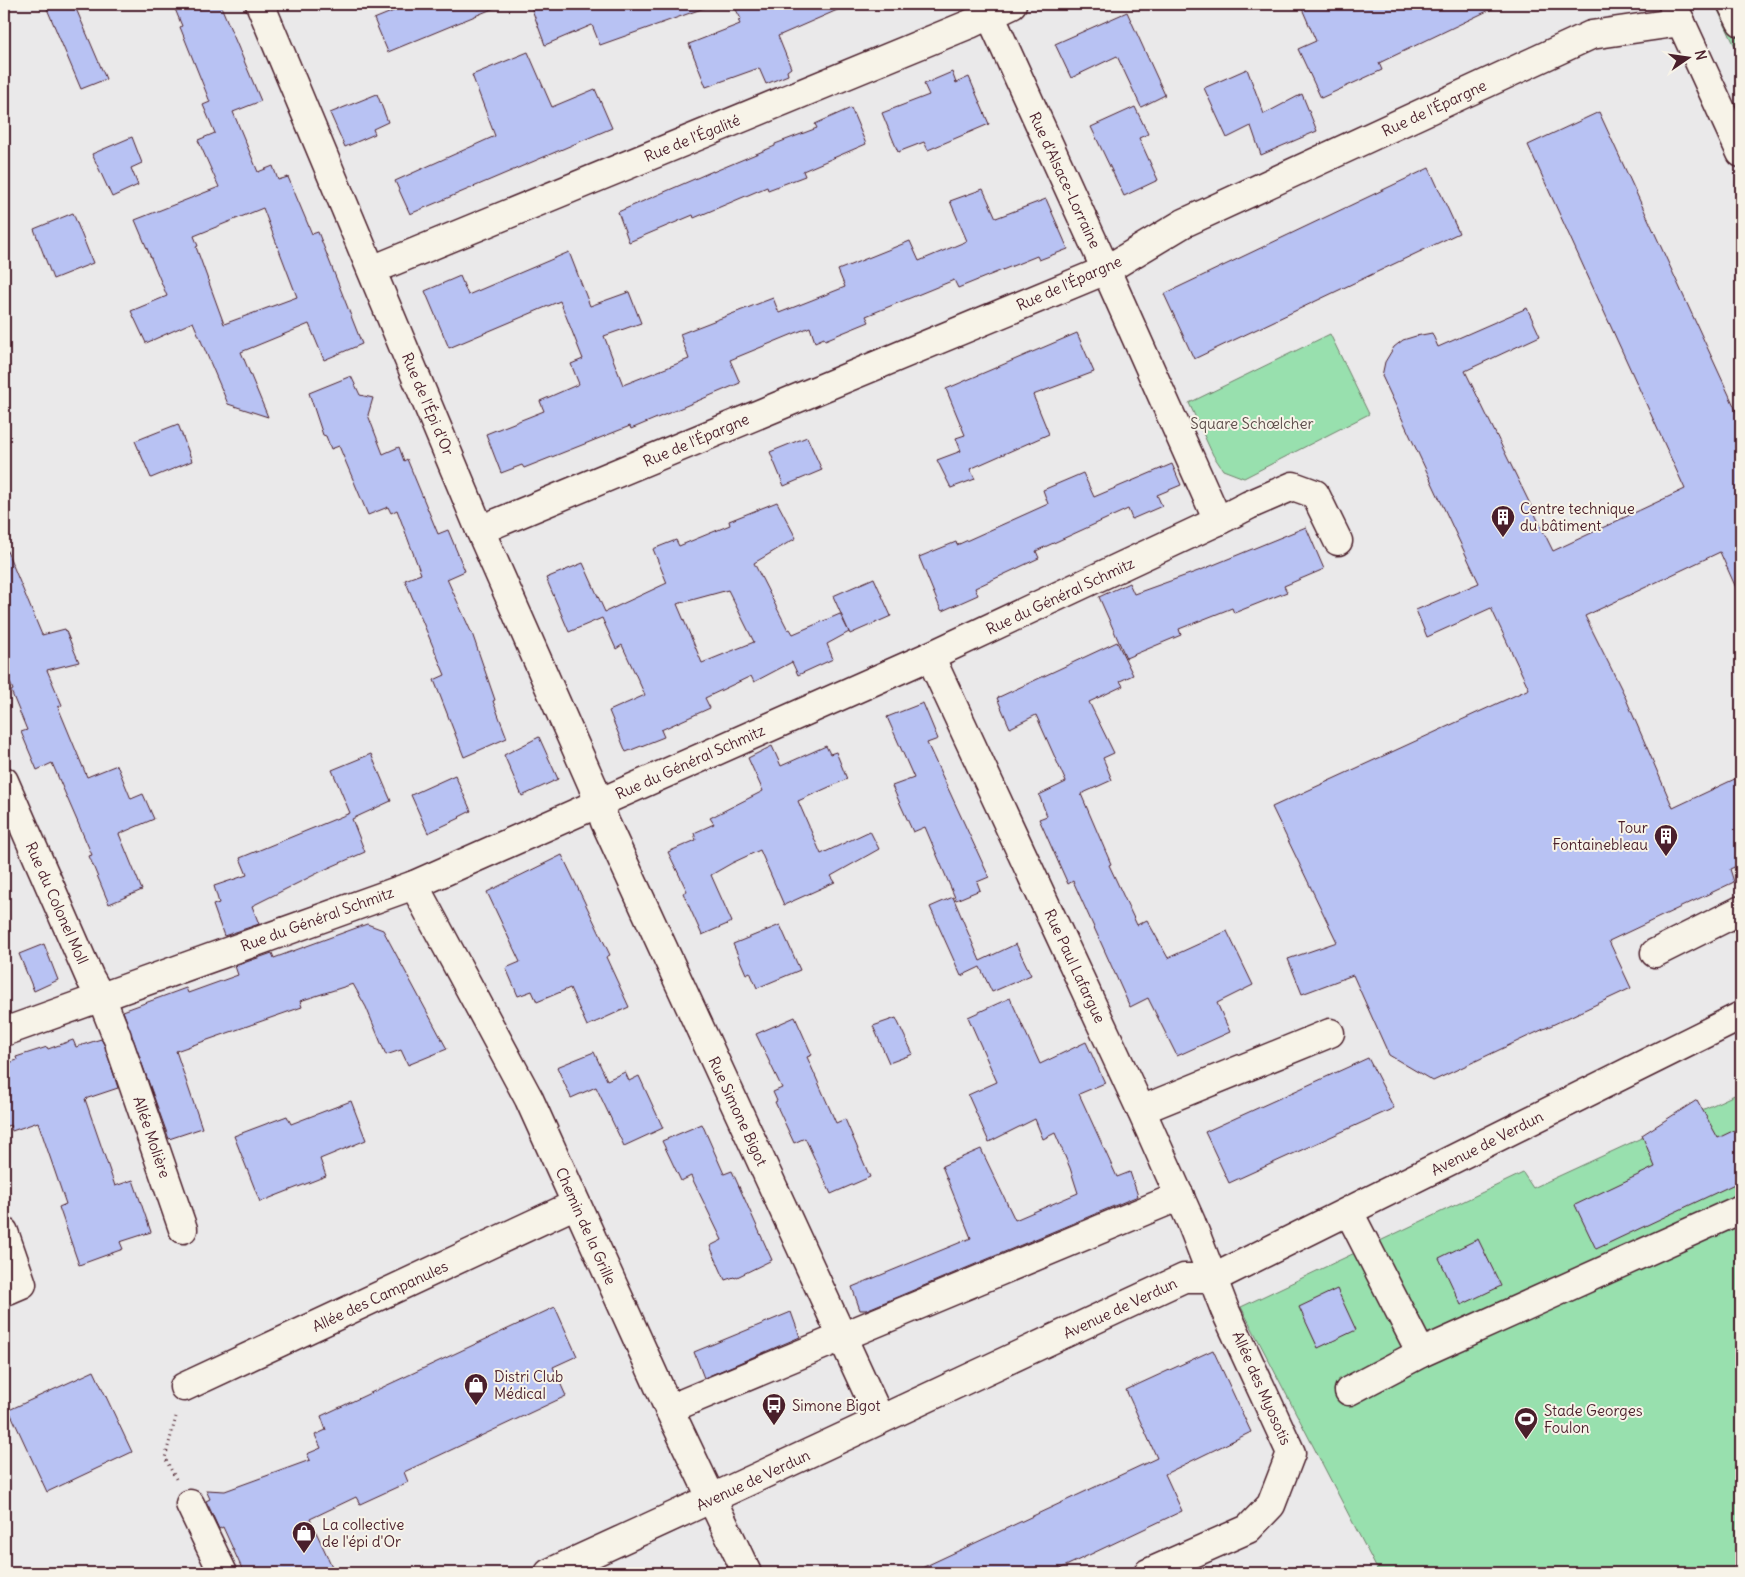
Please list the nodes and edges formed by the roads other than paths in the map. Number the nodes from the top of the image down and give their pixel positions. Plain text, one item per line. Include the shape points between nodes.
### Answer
1 (1732, 4) edge
2 (267, 6) edge
3 (995, 8) edge
4 (1677, 13) edge
5 (1741, 22) edge
6 (1741, 153) edge
7 (372, 270) junction
8 (1106, 270) junction
9 (1218, 521) junction
10 (480, 530) junction
11 (1338, 541) dead end
12 (930, 656) junction
13 (4, 781) edge
14 (598, 803) junction
15 (414, 884) junction
16 (1741, 910) edge
17 (1655, 953) dead end
18 (101, 997) junction
19 (1741, 1016) edge
20 (4, 1032) edge
21 (1330, 1033) dead end
22 (1142, 1110) junction
23 (1180, 1196) junction
24 (576, 1204) junction
25 (1741, 1209) edge
26 (1349, 1212) junction
27 (183, 1229) dead end
28 (4, 1232) edge
29 (1214, 1278) junction
30 (8, 1290) dead end
31 (842, 1338) junction
32 (1421, 1353) junction
33 (184, 1387) road end
34 (1349, 1391) dead end
35 (669, 1410) junction
36 (880, 1419) junction
37 (712, 1500) junction
38 (190, 1504) road end
39 (223, 1573) edge
40 (549, 1573) edge
41 (747, 1573) edge
42 (1148, 1573) edge

1 - 5 street
2 - 7 street, Rue de l'Épi d'Or
3 - 7 street, Rue de l'Égalité
3 - 8 street, Rue d'Alsace-Lorraine
4 - 6 street
4 - 8 street, Rue de l'Épargne via 1591,35 1184,223
7 - 10 street, Rue de l'Épi d'Or
8 - 9 street, Rue d'Alsace-Lorraine
8 - 10 street, Rue de l'Épargne
9 - 11 street, Rue du Général Schmitz via 1294,486 1315,494
9 - 12 street, Rue du Général Schmitz
10 - 14 street, Rue de l'Épi d'Or
12 - 14 street, Rue du Général Schmitz
12 - 22 street, Rue Paul Lafargue
13 - 18 street, Rue du Colonel Moll
14 - 15 street, Rue du Général Schmitz
14 - 31 street, Rue Simone Bigot
15 - 18 street, Rue du Général Schmitz
15 - 24 street, Chemin de la Grille via 528,1099
16 - 17 street
18 - 20 street, Rue du Général Schmitz
18 - 27 street, Allée Molière
19 - 26 street, Avenue de Verdun
21 - 22 street
22 - 23 street, Rue Paul Lafargue
23 - 29 street, Rue Paul Lafargue
23 - 31 street
24 - 33 street, Allée des Campanules
24 - 35 street, Chemin de la Grille
25 - 32 street
26 - 29 street, Avenue de Verdun
26 - 32 street
28 - 30 street via 22,1284
29 - 36 street, Avenue de Verdun via 1184,1278
29 - 42 street, Allée des Myosotis via 1225,1310 1291,1453 1271,1505 1248,1529
31 - 35 street
31 - 36 street, Rue Simone Bigot
32 - 34 street
35 - 37 street, Chemin de la Grille
36 - 37 street, Avenue de Verdun
37 - 40 street, Avenue de Verdun
37 - 41 street, Chemin de la Grille
38 - 39 street

